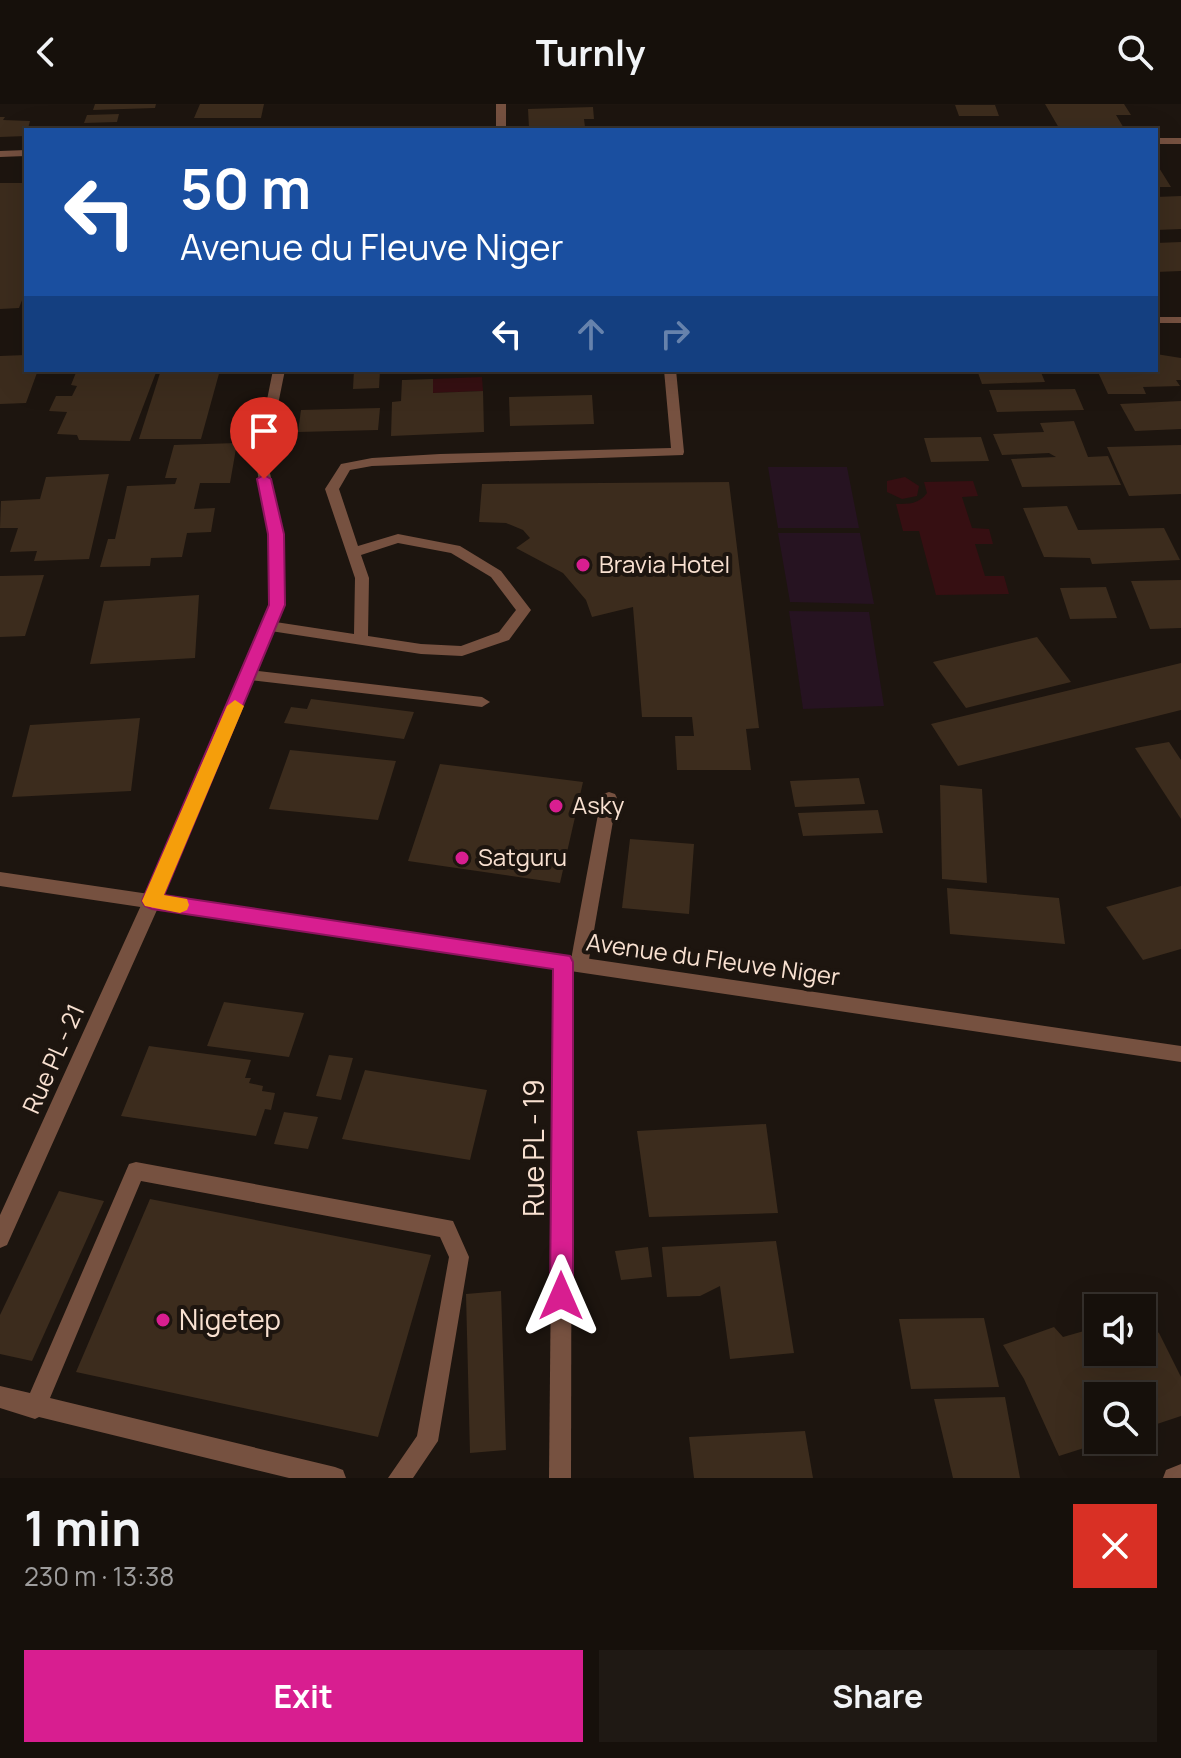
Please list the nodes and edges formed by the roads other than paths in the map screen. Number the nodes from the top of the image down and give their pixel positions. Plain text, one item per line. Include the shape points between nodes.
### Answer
1 (501, 104) edge
2 (501, 128) edge
3 (1158, 141) edge
4 (1181, 141) edge
5 (24, 153) edge
6 (0, 154) edge
7 (1158, 320) edge
8 (1181, 320) edge
9 (279, 372) edge
10 (670, 372) edge
11 (354, 552) junction
12 (269, 626) junction
13 (361, 639) junction
14 (249, 675) junction
15 (482, 702) dead end
16 (609, 798) dead end
17 (0, 879) edge
18 (152, 901) junction
19 (571, 963) junction
20 (1181, 1054) edge
21 (0, 1238) edge
22 (0, 1397) edge
23 (35, 1408) junction
24 (1181, 1475) edge
25 (335, 1478) edge
26 (399, 1478) edge
27 (560, 1478) edge
28 (1174, 1478) edge

1 - 2 street
3 - 4 street
5 - 6 street
7 - 8 street
9 - 12 street, Rue PL - 21 via 261,459 278,568 277,605
10 - 11 street via 678,452 440,458 346,467 332,489
11 - 13 street via 362,578
11 - 13 street via 398,538 455,549 496,574 524,610 504,636 462,651
12 - 13 street
12 - 14 street, Rue PL - 21
14 - 15 street
14 - 18 street, Rue PL - 21
16 - 19 street, Rue PL - 19
17 - 18 street, Avenue du Fleuve Niger
18 - 19 street, Avenue du Fleuve Niger
18 - 21 street, Rue PL - 21
19 - 20 street, Avenue du Fleuve Niger
19 - 27 street, Rue PL - 19
22 - 23 street
23 - 25 street
23 - 26 street via 136,1171 446,1228 459,1257 427,1441
24 - 28 street

